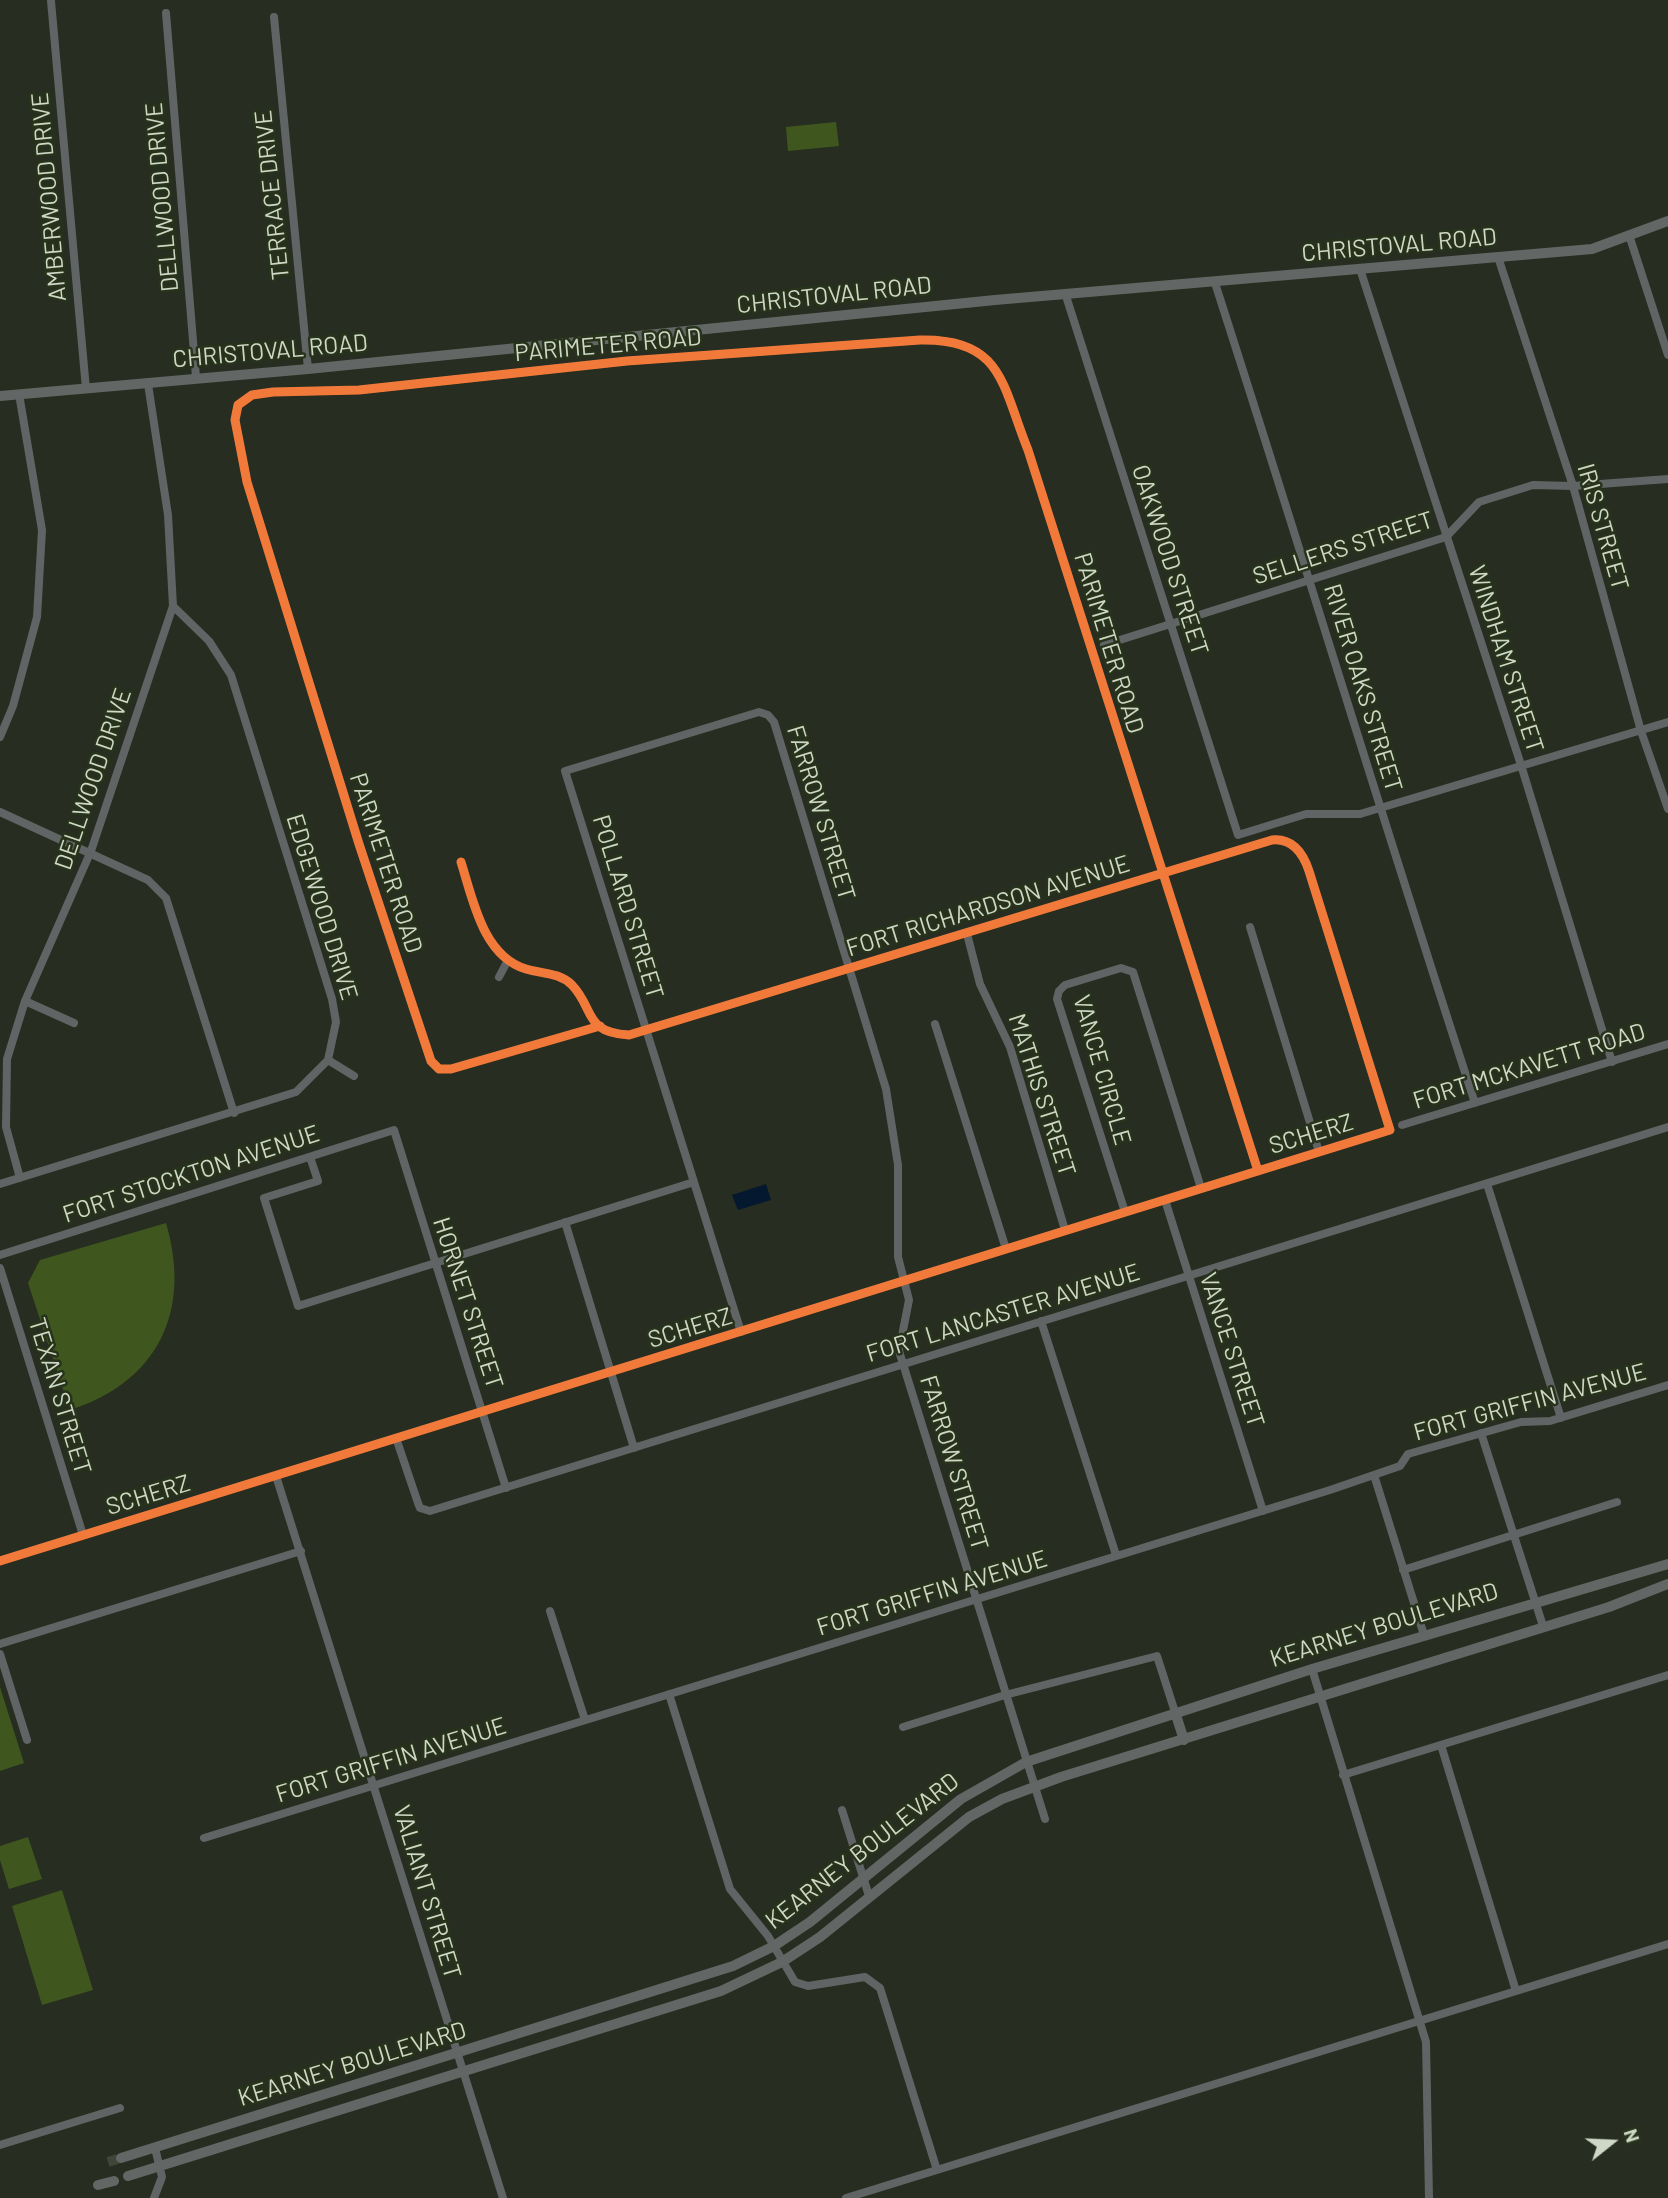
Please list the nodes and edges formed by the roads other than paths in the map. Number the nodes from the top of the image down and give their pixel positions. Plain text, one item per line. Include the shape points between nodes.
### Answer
1 (51, 1) edge
2 (166, 13) dead end
3 (274, 17) dead end
4 (1668, 221) edge
5 (1630, 238) junction
6 (1498, 257) junction
7 (1360, 269) junction
8 (1215, 283) junction
9 (1066, 296) junction
10 (1668, 355) edge
11 (308, 369) junction
12 (196, 377) junction
13 (148, 384) junction
14 (86, 389) junction
15 (19, 394) junction
16 (0, 396) edge
17 (1668, 479) edge
18 (1573, 486) junction
19 (1446, 537) junction
20 (1310, 578) junction
21 (173, 606) junction
22 (1170, 625) junction
23 (1104, 645) dead end
24 (764, 713) joint
25 (1668, 722) edge
26 (1641, 731) junction
27 (0, 737) edge
28 (1521, 765) junction
29 (1668, 808) edge
30 (1379, 810) junction
31 (0, 812) edge
32 (91, 851) junction
33 (461, 862) dead end
34 (1162, 872) junction
35 (1250, 927) dead end
36 (967, 934) junction
37 (508, 960) junction
38 (849, 970) junction
39 (499, 977) dead end
40 (25, 1001) junction
41 (74, 1023) dead end
42 (935, 1024) dead end
43 (600, 1026) junction
44 (647, 1032) junction
45 (1668, 1044) edge
46 (328, 1060) junction
47 (1612, 1062) junction
48 (354, 1076) dead end
49 (1475, 1103) junction
50 (234, 1113) junction
51 (1402, 1125) dead end
52 (1668, 1128) edge
53 (394, 1130) joint
54 (1390, 1130) joint
55 (1320, 1152) junction
56 (310, 1157) junction
57 (1258, 1171) junction
58 (20, 1178) junction
59 (694, 1182) junction
60 (0, 1184) edge
61 (1488, 1184) junction
62 (1201, 1188) junction
63 (1165, 1200) junction
64 (1125, 1212) junction
65 (565, 1222) junction
66 (1065, 1230) junction
67 (1006, 1249) junction
68 (0, 1255) edge
69 (435, 1262) junction
70 (0, 1268) edge
71 (1188, 1275) junction
72 (905, 1281) junction
73 (1041, 1321) junction
74 (741, 1332) junction
75 (903, 1365) junction
76 (610, 1372) junction
77 (1668, 1385) edge
78 (482, 1411) junction
79 (1561, 1418) junction
80 (1481, 1433) junction
81 (396, 1438) junction
82 (634, 1448) junction
83 (1374, 1475) junction
84 (276, 1476) junction
85 (506, 1488) junction
86 (1617, 1502) dead end
87 (1262, 1511) junction
88 (83, 1535) junction
89 (1514, 1535) junction
90 (300, 1551) junction
91 (1116, 1555) junction
92 (0, 1561) edge
93 (1668, 1564) edge
94 (1403, 1570) junction
95 (1668, 1584) edge
96 (976, 1601) junction
97 (1535, 1601) junction
98 (550, 1611) dead end
99 (1543, 1626) junction
100 (1423, 1635) junction
101 (0, 1644) edge
102 (0, 1654) edge
103 (1312, 1669) junction
104 (1668, 1675) edge
105 (669, 1694) junction
106 (1005, 1695) junction
107 (1320, 1698) junction
108 (1175, 1712) junction
109 (585, 1720) junction
110 (903, 1727) dead end
111 (27, 1740) dead end
112 (1184, 1740) junction
113 (1441, 1745) junction
114 (1026, 1762) junction
115 (1343, 1775) junction
116 (374, 1785) junction
117 (1034, 1786) junction
118 (842, 1811) dead end
119 (1045, 1819) dead end
120 (204, 1839) dead end
121 (863, 1879) junction
122 (869, 1896) junction
123 (1668, 1944) edge
124 (774, 1946) junction
125 (782, 1962) junction
126 (1516, 1991) junction
127 (1420, 2022) junction
128 (457, 2054) junction
129 (463, 2071) junction
130 (120, 2108) dead end
131 (0, 2145) edge
132 (155, 2148) junction
133 (121, 2158) tunnel mouth
134 (160, 2166) junction
135 (937, 2170) junction
136 (128, 2176) dead end
137 (114, 2180) dead end
138 (98, 2185) dead end
139 (154, 2198) edge
140 (503, 2198) edge
141 (846, 2198) edge
142 (1429, 2198) edge

1 - 14 street, AMBERWOOD DRIVE
2 - 12 street, DELLWOOD DRIVE
3 - 11 street, TERRACE DRIVE
4 - 5 street, CHRISTOVAL ROAD
5 - 6 street, CHRISTOVAL ROAD via 1592,249
5 - 10 street
6 - 7 street, CHRISTOVAL ROAD
6 - 18 street, IRIS STREET
7 - 8 street, CHRISTOVAL ROAD
7 - 19 street, WINDHAM STREET
8 - 9 street, CHRISTOVAL ROAD
8 - 20 street, RIVER OAKS STREET
9 - 11 street, CHRISTOVAL ROAD
9 - 22 street, OAKWOOD STREET
11 - 12 street, CHRISTOVAL ROAD
12 - 13 street, CHRISTOVAL ROAD
13 - 14 street, CHRISTOVAL ROAD
13 - 21 street, DELLWOOD DRIVE via 168,515
14 - 15 street, CHRISTOVAL ROAD
15 - 16 street, CHRISTOVAL ROAD
15 - 27 street via 42,530 37,617
17 - 18 street, SELLERS STREET
18 - 19 street, SELLERS STREET via 1533,485 1479,502
18 - 26 street, IRIS STREET
19 - 20 street, SELLERS STREET
19 - 28 street, WINDHAM STREET
20 - 22 street, SELLERS STREET
20 - 30 street, RIVER OAKS STREET
21 - 32 street, DELLWOOD DRIVE
21 - 46 street, EDGEWOOD DRIVE via 209,641 231,675 332,999 336,1022
22 - 23 street, SELLERS STREET
22 - 30 street, OAKWOOD STREET via 1238,835 1306,814
24 - 38 street, FARROW STREET via 774,722
24 - 44 street, POLLARD STREET via 565,771
25 - 26 street
26 - 28 street
26 - 29 street, IRIS STREET
28 - 30 street
28 - 47 street, WINDHAM STREET
30 - 49 street, RIVER OAKS STREET
31 - 32 street
32 - 40 street, DELLWOOD DRIVE
32 - 50 street via 148,880 166,898
33 - 37 street via 481,923
34 - 36 street, FORT RICHARDSON AVENUE
34 - 43 street, PARIMETER ROAD via 1028,450 995,368 968,345 919,340 641,360 359,390 273,392 244,399 234,412 247,482 431,1061 439,1069 452,1069
34 - 54 street, FORT RICHARDSON AVENUE via 1272,840 1287,841 1301,853
34 - 57 street, PARIMETER ROAD
35 - 55 street
36 - 38 street, FORT RICHARDSON AVENUE
36 - 66 street, MATHIS STREET via 980,984 1010,1047
37 - 39 street
37 - 43 street via 566,980
38 - 44 street, FORT RICHARDSON AVENUE
38 - 72 street, FARROW STREET via 890,1113 898,1165 897,1248
40 - 41 street
40 - 58 street, DELLWOOD DRIVE via 7,1059 6,1127
42 - 67 street
43 - 44 street, FORT RICHARDSON AVENUE via 621,1035
44 - 59 street, POLLARD STREET
45 - 47 street, FORT MCKAVETT ROAD
46 - 48 street
46 - 50 street via 296,1092
47 - 49 street, FORT MCKAVETT ROAD
49 - 51 street, FORT MCKAVETT ROAD
50 - 58 street
52 - 61 street, FORT LANCASTER AVENUE
53 - 56 street, FORT STOCKTON AVENUE
53 - 69 street, HORNET STREET
54 - 55 street, SCHERZ
55 - 57 street, SCHERZ
56 - 68 street, FORT STOCKTON AVENUE
56 - 69 street via 318,1181 264,1198 298,1306
57 - 62 street, SCHERZ
58 - 60 street
59 - 65 street
59 - 74 street, POLLARD STREET
61 - 71 street, FORT LANCASTER AVENUE
61 - 79 street
62 - 63 street, SCHERZ
62 - 64 street, VANCE CIRCLE via 1133,972 1121,968 1065,985 1057,999
63 - 64 street, SCHERZ
63 - 71 street, VANCE STREET
64 - 66 street, SCHERZ
65 - 69 street
65 - 76 street
66 - 67 street, SCHERZ
67 - 72 street, SCHERZ
69 - 78 street, HORNET STREET
70 - 88 street, TEXAN STREET
71 - 73 street, FORT LANCASTER AVENUE
71 - 87 street, VANCE STREET
72 - 74 street, SCHERZ
72 - 75 street, FARROW STREET via 909,1308 899,1344
73 - 75 street, FORT LANCASTER AVENUE
73 - 91 street
74 - 76 street, SCHERZ
75 - 82 street, FORT LANCASTER AVENUE
75 - 96 street, FARROW STREET
76 - 78 street, SCHERZ
76 - 82 street
77 - 79 street, FORT GRIFFIN AVENUE
78 - 81 street, SCHERZ
78 - 85 street, HORNET STREET
79 - 80 street, FORT GRIFFIN AVENUE
80 - 83 street, FORT GRIFFIN AVENUE via 1408,1454 1400,1466
80 - 89 street
81 - 84 street, SCHERZ
81 - 85 street, FORT LANCASTER AVENUE via 418,1503 425,1511
82 - 85 street, FORT LANCASTER AVENUE
83 - 87 street, FORT GRIFFIN AVENUE
83 - 94 street
84 - 88 street, SCHERZ
84 - 90 street, VALIANT STREET
86 - 89 street
87 - 91 street, FORT GRIFFIN AVENUE
88 - 92 street, SCHERZ
89 - 94 street
89 - 97 street
90 - 101 street
90 - 116 street, VALIANT STREET
91 - 96 street, FORT GRIFFIN AVENUE
93 - 97 street, KEARNEY BOULEVARD
94 - 100 street
95 - 99 street, KEARNEY BOULEVARD
96 - 105 street, FORT GRIFFIN AVENUE
96 - 106 street, FARROW STREET
97 - 99 street
97 - 100 street, KEARNEY BOULEVARD
98 - 109 street
99 - 107 street, KEARNEY BOULEVARD
100 - 103 street, KEARNEY BOULEVARD
102 - 111 street
103 - 107 street
103 - 108 street, KEARNEY BOULEVARD
104 - 113 street
105 - 109 street, FORT GRIFFIN AVENUE
105 - 124 street via 730,1889
106 - 108 street via 1157,1656
106 - 110 street
106 - 114 street, FARROW STREET
107 - 112 street, KEARNEY BOULEVARD
107 - 115 street
108 - 112 street
108 - 114 street, KEARNEY BOULEVARD
109 - 116 street, FORT GRIFFIN AVENUE
112 - 117 street, KEARNEY BOULEVARD
113 - 115 street
113 - 126 street
114 - 117 street, FARROW STREET
114 - 121 street, KEARNEY BOULEVARD via 961,1799
115 - 127 street
116 - 120 street, FORT GRIFFIN AVENUE
116 - 128 street, VALIANT STREET
117 - 119 street, FARROW STREET
117 - 122 street, KEARNEY BOULEVARD via 969,1817
118 - 121 street
121 - 122 street
121 - 124 street, KEARNEY BOULEVARD
122 - 125 street, KEARNEY BOULEVARD
123 - 126 street
124 - 125 street
124 - 128 street, KEARNEY BOULEVARD via 714,1974
125 - 129 street, KEARNEY BOULEVARD via 721,1991
125 - 135 street via 800,1984 865,1978 880,1987
126 - 127 street
127 - 135 street
127 - 142 street via 1427,2051
128 - 129 street, VALIANT STREET
128 - 132 street, KEARNEY BOULEVARD
129 - 134 street, KEARNEY BOULEVARD
129 - 140 street, VALIANT STREET
130 - 131 street
132 - 133 street, KEARNEY BOULEVARD
132 - 134 street
134 - 136 street, KEARNEY BOULEVARD
134 - 139 street via 161,2183
135 - 141 street
137 - 138 street

